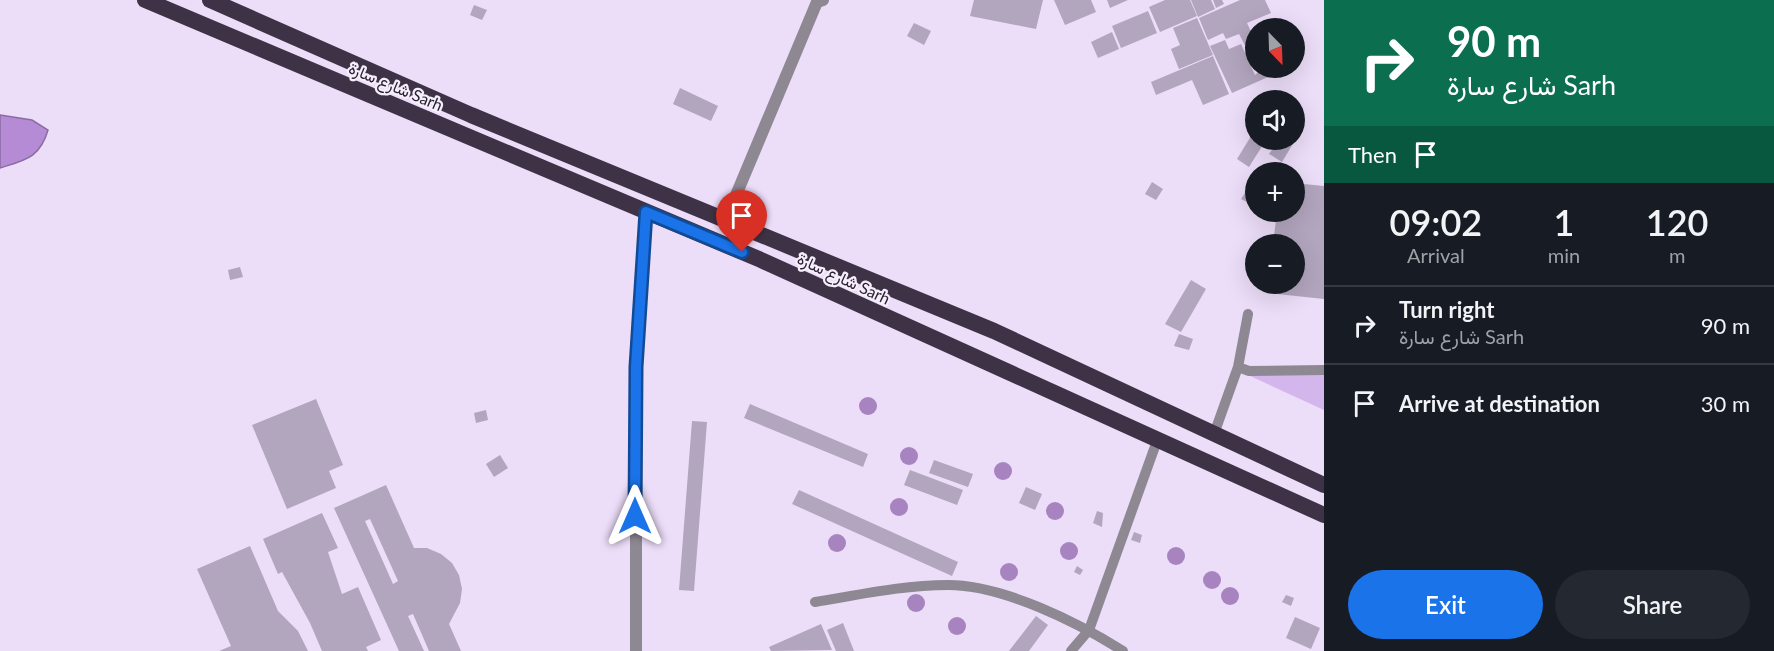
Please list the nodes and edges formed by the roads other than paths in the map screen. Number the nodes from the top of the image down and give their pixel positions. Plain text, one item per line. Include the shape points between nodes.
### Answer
1 (144, 0) edge
2 (210, 0) edge
3 (817, 1) edge
4 (646, 212) junction
5 (726, 219) junction
6 (1248, 314) dead end
7 (1238, 367) junction
8 (1324, 370) edge
9 (1214, 434) junction
10 (1158, 438) junction
11 (1324, 485) edge
12 (1324, 515) edge
13 (815, 602) dead end
14 (1089, 630) junction
15 (636, 651) edge
16 (1071, 651) edge
17 (1122, 651) edge

1 - 4 highway, شارع سارة Sarh
2 - 5 highway, شارع سارة Sarh via 471,115
3 - 5 street
4 - 10 highway, شارع سارة Sarh
4 - 15 street via 636,367
5 - 9 highway, شارع سارة Sarh via 994,331
6 - 7 lane
7 - 8 lane
7 - 9 lane
9 - 11 highway, شارع سارة Sarh
10 - 12 highway, شارع سارة Sarh
10 - 14 lane
13 - 14 lane via 950,585 1042,608
14 - 16 lane
14 - 17 lane

